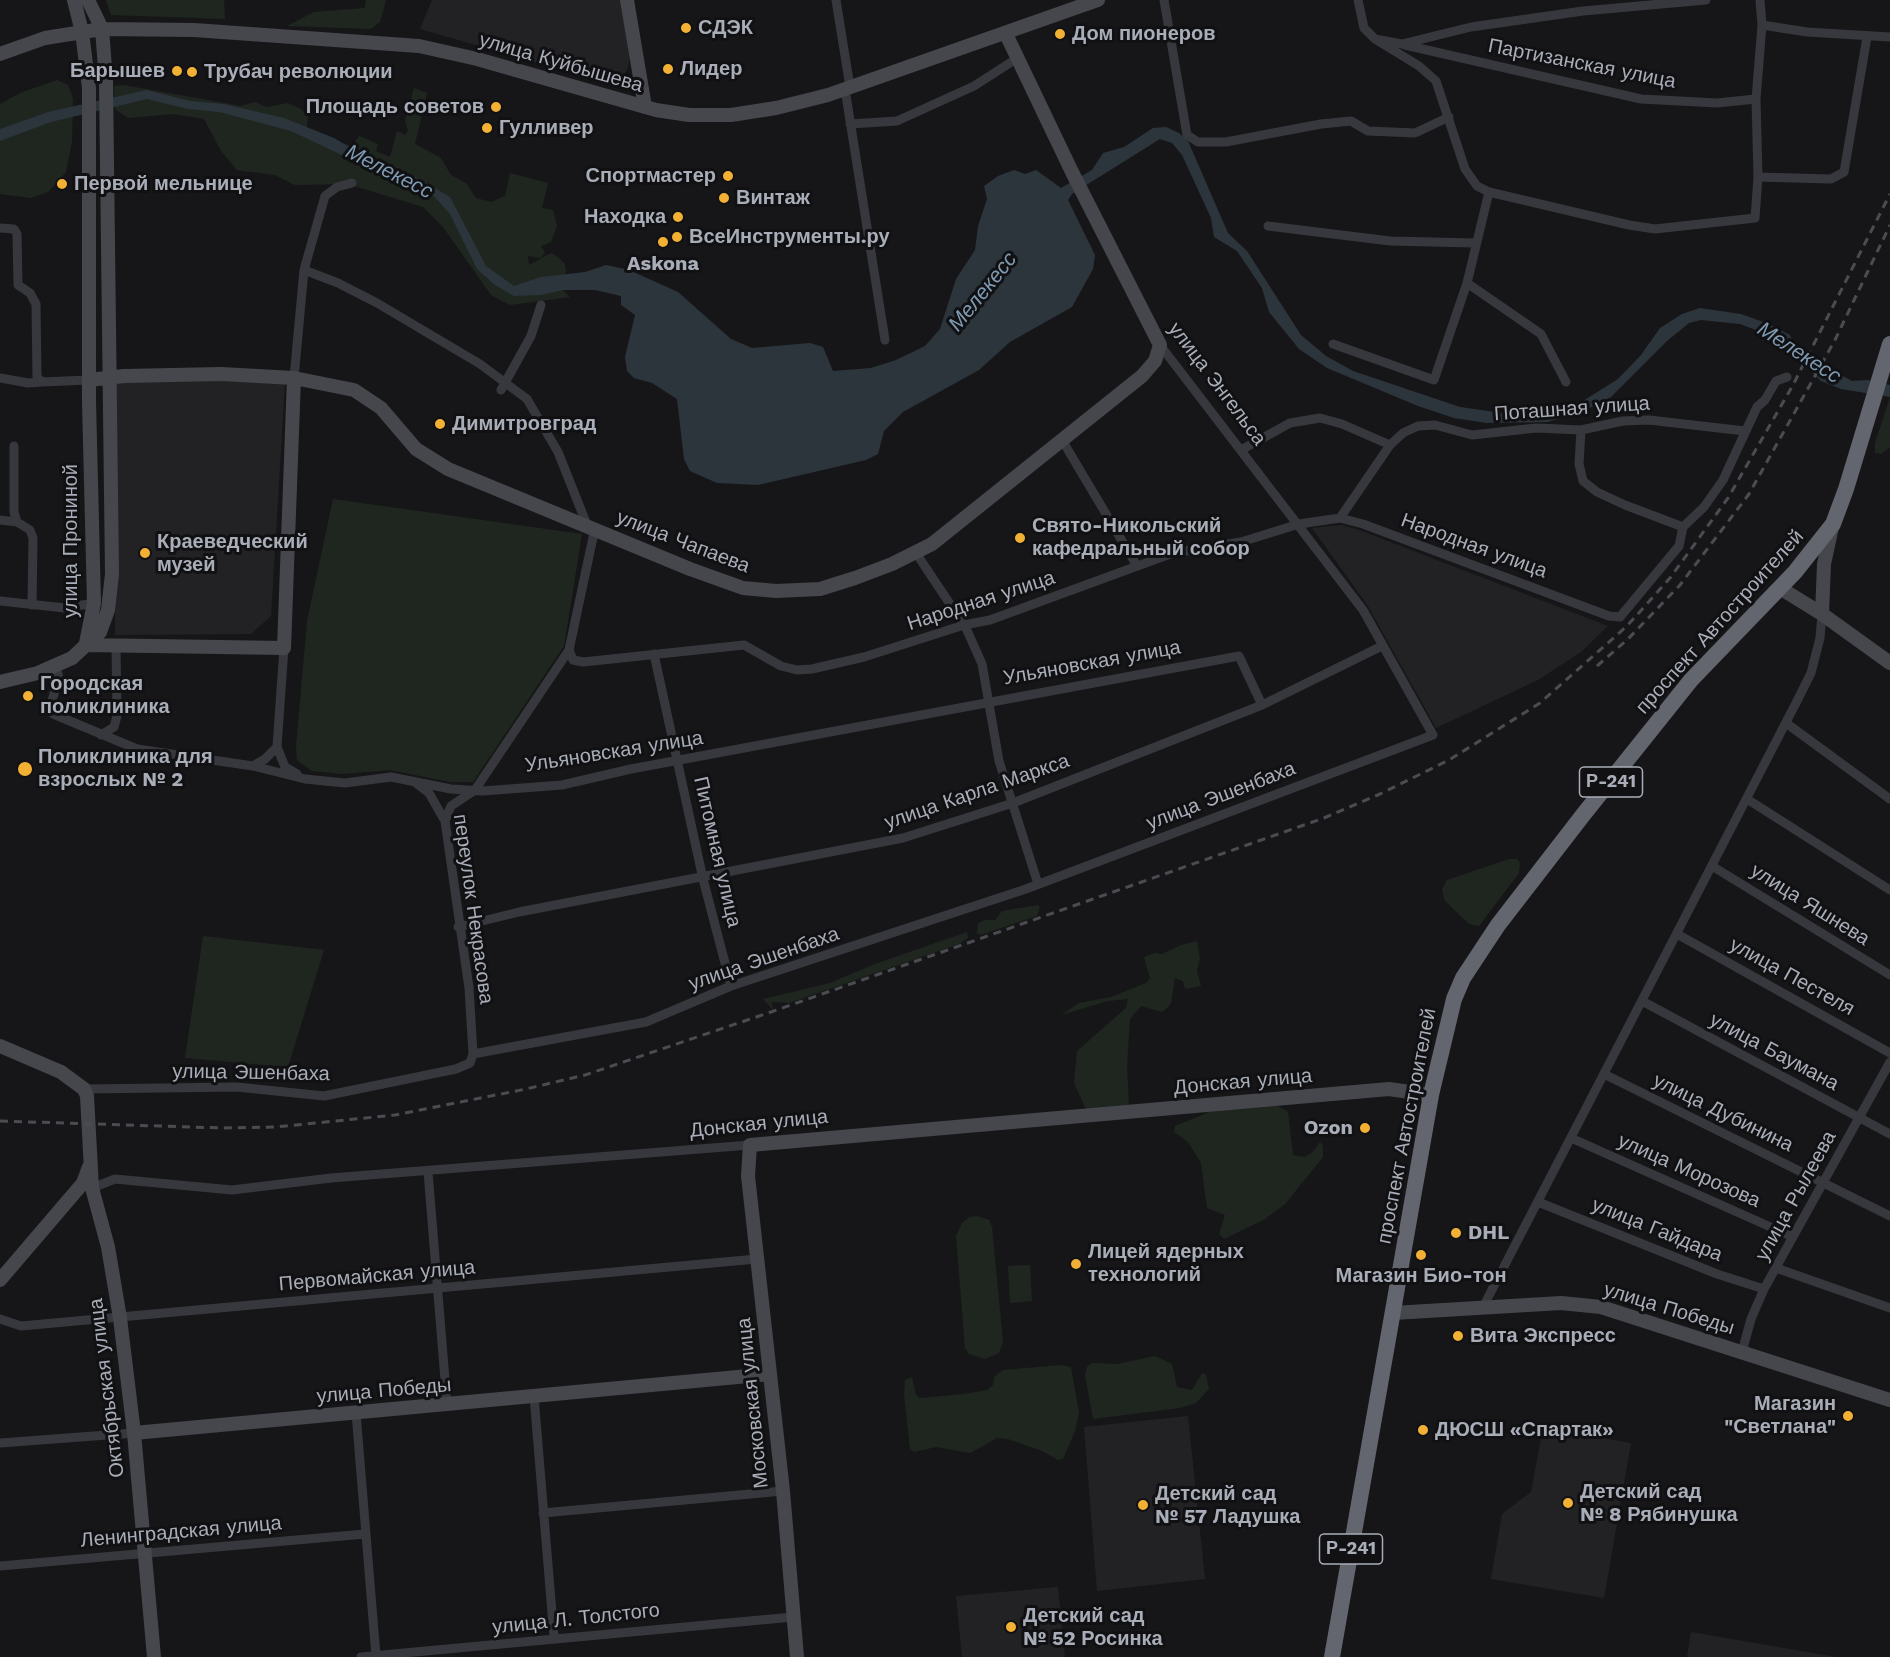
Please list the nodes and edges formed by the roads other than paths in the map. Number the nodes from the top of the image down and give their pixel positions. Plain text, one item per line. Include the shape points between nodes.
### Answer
1 (74, 0) edge
2 (88, 0) edge
3 (627, 0) edge
4 (837, 0) edge
5 (1098, 0) edge
6 (1164, 0) edge
7 (1358, 0) edge
8 (1706, 0) edge
9 (1748, 0) edge
10 (1760, 1) edge
11 (1762, 25) junction
12 (102, 29) junction
13 (82, 32) junction
14 (1006, 34) junction
15 (1867, 37) junction
16 (1890, 37) edge
17 (1375, 39) junction
18 (1402, 44) junction
19 (0, 54) edge
20 (1016, 58) junction
21 (847, 88) junction
22 (1756, 99) junction
23 (645, 107) junction
24 (1449, 117) junction
25 (850, 124) junction
26 (1758, 177) junction
27 (352, 183) dead end
28 (1489, 192) junction
29 (1268, 226) dead end
30 (0, 228) edge
31 (1475, 243) junction
32 (304, 270) junction
33 (1467, 283) junction
34 (541, 304) dead end
35 (885, 340) dead end
36 (1333, 344) dead end
37 (1160, 345) junction
38 (1888, 349) edge
39 (1787, 377) dead end
40 (0, 378) edge
41 (294, 378) junction
42 (108, 379) junction
43 (89, 380) junction
44 (42, 382) junction
45 (1566, 382) dead end
46 (503, 386) junction
47 (1581, 430) junction
48 (1745, 431) junction
49 (1062, 440) junction
50 (14, 446) dead end
51 (1390, 446) junction
52 (1241, 450) junction
53 (1340, 518) junction
54 (0, 520) edge
55 (17, 522) junction
56 (1299, 524) junction
57 (1833, 524) junction
58 (591, 527) junction
59 (1683, 527) junction
60 (916, 553) junction
61 (1137, 566) junction
62 (1780, 588) junction
63 (0, 601) edge
64 (94, 603) junction
65 (32, 604) junction
66 (1822, 614) junction
67 (964, 625) junction
68 (85, 645) junction
69 (116, 646) junction
70 (1382, 646) junction
71 (284, 648) junction
72 (569, 650) junction
73 (654, 654) junction
74 (1890, 663) edge
75 (56, 666) junction
76 (0, 682) edge
77 (990, 702) junction
78 (1262, 705) junction
79 (1786, 723) junction
80 (114, 727) junction
81 (101, 735) junction
82 (1433, 735) joint
83 (120, 743) junction
84 (277, 747) junction
85 (679, 762) junction
86 (253, 766) junction
87 (304, 779) junction
88 (413, 781) junction
89 (475, 790) junction
90 (1747, 799) junction
91 (1890, 799) edge
92 (1013, 803) junction
93 (445, 820) junction
94 (1712, 866) junction
95 (703, 879) junction
96 (1038, 884) junction
97 (1890, 890) edge
98 (458, 927) junction
99 (1677, 934) junction
100 (1890, 975) edge
101 (731, 986) junction
102 (1642, 1001) junction
103 (0, 1046) edge
104 (1890, 1053) edge
105 (473, 1054) junction
106 (1890, 1062) edge
107 (1604, 1074) junction
108 (84, 1089) junction
109 (1431, 1095) junction
110 (1861, 1118) junction
111 (1890, 1134) edge
112 (1571, 1138) junction
113 (750, 1145) junction
114 (89, 1165) junction
115 (428, 1172) junction
116 (1823, 1182) junction
117 (92, 1188) junction
118 (1538, 1202) junction
119 (1890, 1216) edge
120 (1793, 1237) junction
121 (757, 1259) junction
122 (1776, 1268) junction
123 (0, 1280) edge
124 (436, 1289) junction
125 (1764, 1289) junction
126 (1890, 1308) edge
127 (1482, 1309) junction
128 (1393, 1313) junction
129 (120, 1318) junction
130 (0, 1319) edge
131 (1742, 1352) junction
132 (770, 1374) junction
133 (534, 1396) junction
134 (1890, 1400) edge
135 (447, 1404) junction
136 (356, 1413) junction
137 (134, 1432) junction
138 (0, 1443) edge
139 (783, 1491) junction
140 (543, 1513) junction
141 (365, 1534) junction
142 (145, 1553) junction
143 (0, 1566) edge
144 (794, 1617) junction
145 (554, 1637) junction
146 (464, 1653) edge
147 (376, 1656) edge
148 (154, 1657) edge
149 (361, 1657) edge
150 (797, 1657) edge
151 (1332, 1657) edge

1 - 13 street, улица Прониной
2 - 12 street
3 - 23 street
4 - 21 street
5 - 14 street, улица Куйбышева
6 - 24 street via 1187,135 1198,142 1226,142 1352,121 1368,131 1415,133
7 - 17 street via 1364,28
8 - 18 street via 1572,12 1471,27
9 - 10 street
10 - 11 street
11 - 15 street
11 - 22 street
12 - 13 street, улица Куйбышева
12 - 23 street, улица Куйбышева via 194,30 428,47
12 - 42 street, улица Прониной
13 - 19 street, улица Куйбышева via 45,38
13 - 43 street, улица Прониной via 90,127
14 - 20 street, улица Энгельса
14 - 21 street, улица Куйбышева
15 - 16 street
15 - 26 street via 1844,172 1831,179
17 - 18 street, Партизанская улица
17 - 24 street via 1436,81
18 - 22 street, Партизанская улица via 1641,99 1717,103
20 - 25 street via 974,86 897,121
20 - 37 street, улица Энгельса
21 - 23 street, улица Куйбышева via 776,108 731,115 689,115
21 - 25 street
22 - 26 street
24 - 28 street via 1465,169 1477,186
25 - 35 street
26 - 28 street via 1755,218 1656,229
27 - 32 street via 325,196
28 - 31 street
29 - 31 street via 1390,241
30 - 44 street via 14,229 17,234 18,285 30,293 36,304 35,371
31 - 33 street
32 - 41 street
32 - 46 street via 377,303 480,364
33 - 36 street via 1434,380
33 - 45 street via 1541,333
34 - 46 street via 531,336
37 - 49 street, улица Чапаева via 1155,361 1142,376
37 - 52 street, улица Энгельса
38 - 57 highway, проспект Автостроителей / Р-241
39 - 48 street via 1776,381
40 - 44 street
41 - 42 street, улица Чапаева via 185,373
41 - 58 street, улица Чапаева via 354,390 381,408 416,449 448,469
41 - 71 street
42 - 43 street, улица Чапаева
42 - 68 street, улица Прониной via 112,574 108,610 100,632
43 - 44 street
43 - 64 street, улица Прониной
46 - 58 street via 527,399 558,452
47 - 48 street, Поташная улица via 1649,420
47 - 51 street, Поташная улица via 1536,428 1472,435 1435,424 1410,430
47 - 59 street via 1578,453 1583,481 1625,505
48 - 59 street via 1723,480 1704,507
49 - 60 street, улица Чапаева
49 - 61 street
50 - 55 street
51 - 52 street via 1320,418 1290,423
51 - 53 street
52 - 56 street, улица Энгельса
53 - 56 street, Народная улица
53 - 59 street, Народная улица via 1620,617 1679,546
54 - 55 street
55 - 65 street via 30,530 33,538
56 - 61 street, Народная улица via 1240,542 1173,553
56 - 70 street, улица Энгельса via 1363,610
57 - 62 highway, проспект Автостроителей / Р-241
57 - 66 street via 1824,564
58 - 60 street, улица Чапаева via 743,588 776,591 820,589
58 - 72 street
60 - 67 street
61 - 67 street, Народная улица via 990,620
62 - 66 street
62 - 109 highway, проспект Автостроителей / Р-241 via 1691,680 1498,925 1454,999
63 - 65 street
64 - 65 street via 65,608
64 - 68 street, улица Прониной
66 - 74 street
66 - 79 street via 1811,673
67 - 73 street, Народная улица via 864,657 797,670 781,666 744,645
67 - 77 street via 982,664
68 - 69 street
68 - 75 street
69 - 71 street
69 - 80 street
70 - 78 street, улица Карла Маркса
70 - 82 street, улица Энгельса
71 - 84 street
72 - 73 street, Народная улица via 573,660 583,662
72 - 89 street
73 - 85 street, Питомная улица
75 - 76 street
75 - 81 street, Ульяновская улица via 59,678 49,710
77 - 78 street, Ульяновская улица via 1239,656
77 - 85 street, Ульяновская улица
77 - 92 street via 999,761
78 - 92 street, улица Карла Маркса
79 - 90 street
79 - 91 street
80 - 81 street
80 - 83 street
81 - 83 street, Ульяновская улица
82 - 96 street, улица Эшенбаха
83 - 86 street, Ульяновская улица via 136,749
84 - 86 street
84 - 87 street via 285,767
85 - 89 street, Ульяновская улица via 562,785
85 - 95 street, Питомная улица
86 - 87 street, Ульяновская улица
87 - 88 street, Ульяновская улица via 345,783 391,777
88 - 89 street, Ульяновская улица
88 - 93 street, переулок Некрасова via 429,793
89 - 93 street via 451,806
90 - 94 street
90 - 97 street
92 - 95 street, улица Карла Маркса via 903,838
92 - 96 street
93 - 98 street, переулок Некрасова
94 - 99 street
94 - 100 street, улица Яшнева
95 - 98 street, улица Карла Маркса
95 - 101 street, Питомная улица
96 - 101 street, улица Эшенбаха
98 - 105 street, переулок Некрасова via 469,988
99 - 102 street
99 - 104 street, улица Пестеля
101 - 105 street, улица Эшенбаха via 646,1022
102 - 107 street
102 - 110 street, улица Баумана
103 - 108 street via 61,1072
105 - 108 street, улица Эшенбаха via 470,1063 456,1069 324,1096 237,1088
106 - 110 street, улица Рылеева
107 - 112 street
107 - 116 street, улица Дубинина
108 - 114 street, Октябрьская улица
109 - 113 street, Донская улица via 1389,1089
109 - 128 highway, проспект Автостроителей / Р-241
110 - 111 street, улица Баумана
110 - 116 street, улица Рылеева
112 - 118 street
112 - 120 street, улица Морозова
113 - 115 street, Донская улица
113 - 121 street, Московская улица via 748,1176
114 - 117 street, Октябрьская улица
114 - 123 street via 83,1183
115 - 117 street, Донская улица via 232,1190 115,1179
115 - 124 street
116 - 119 street, улица Дубинина
116 - 120 street, улица Рылеева
117 - 129 street, Октябрьская улица via 108,1247
118 - 125 street, улица Гайдара
118 - 127 street
120 - 122 street, улица Рылеева
121 - 124 street, Первомайская улица
121 - 132 street, Московская улица
122 - 125 street, улица Рылеева
122 - 126 street
124 - 129 street, Первомайская улица
124 - 135 street
125 - 131 street, улица Рылеева
127 - 128 street, улица Победы
127 - 131 street, улица Победы via 1561,1303 1601,1307
128 - 151 highway, проспект Автостроителей / Р-241
129 - 130 street, Первомайская улица via 21,1326
129 - 137 street, Октябрьская улица
131 - 134 street, улица Победы
132 - 133 street, улица Победы
132 - 139 street, Московская улица
133 - 135 street, улица Победы
133 - 140 street
135 - 136 street, улица Победы
136 - 137 street, улица Победы
136 - 141 street
137 - 138 street, улица Победы
137 - 142 street, Октябрьская улица
139 - 140 street
139 - 144 street, Московская улица
140 - 145 street
141 - 142 street, Ленинградская улица
141 - 147 street
142 - 143 street, Ленинградская улица
142 - 148 street, Октябрьская улица
144 - 145 street, улица Л. Толстого
144 - 150 street, Московская улица
145 - 146 street, улица Л. Толстого
146 - 147 street, улица Л. Толстого
147 - 149 street, улица Л. Толстого

